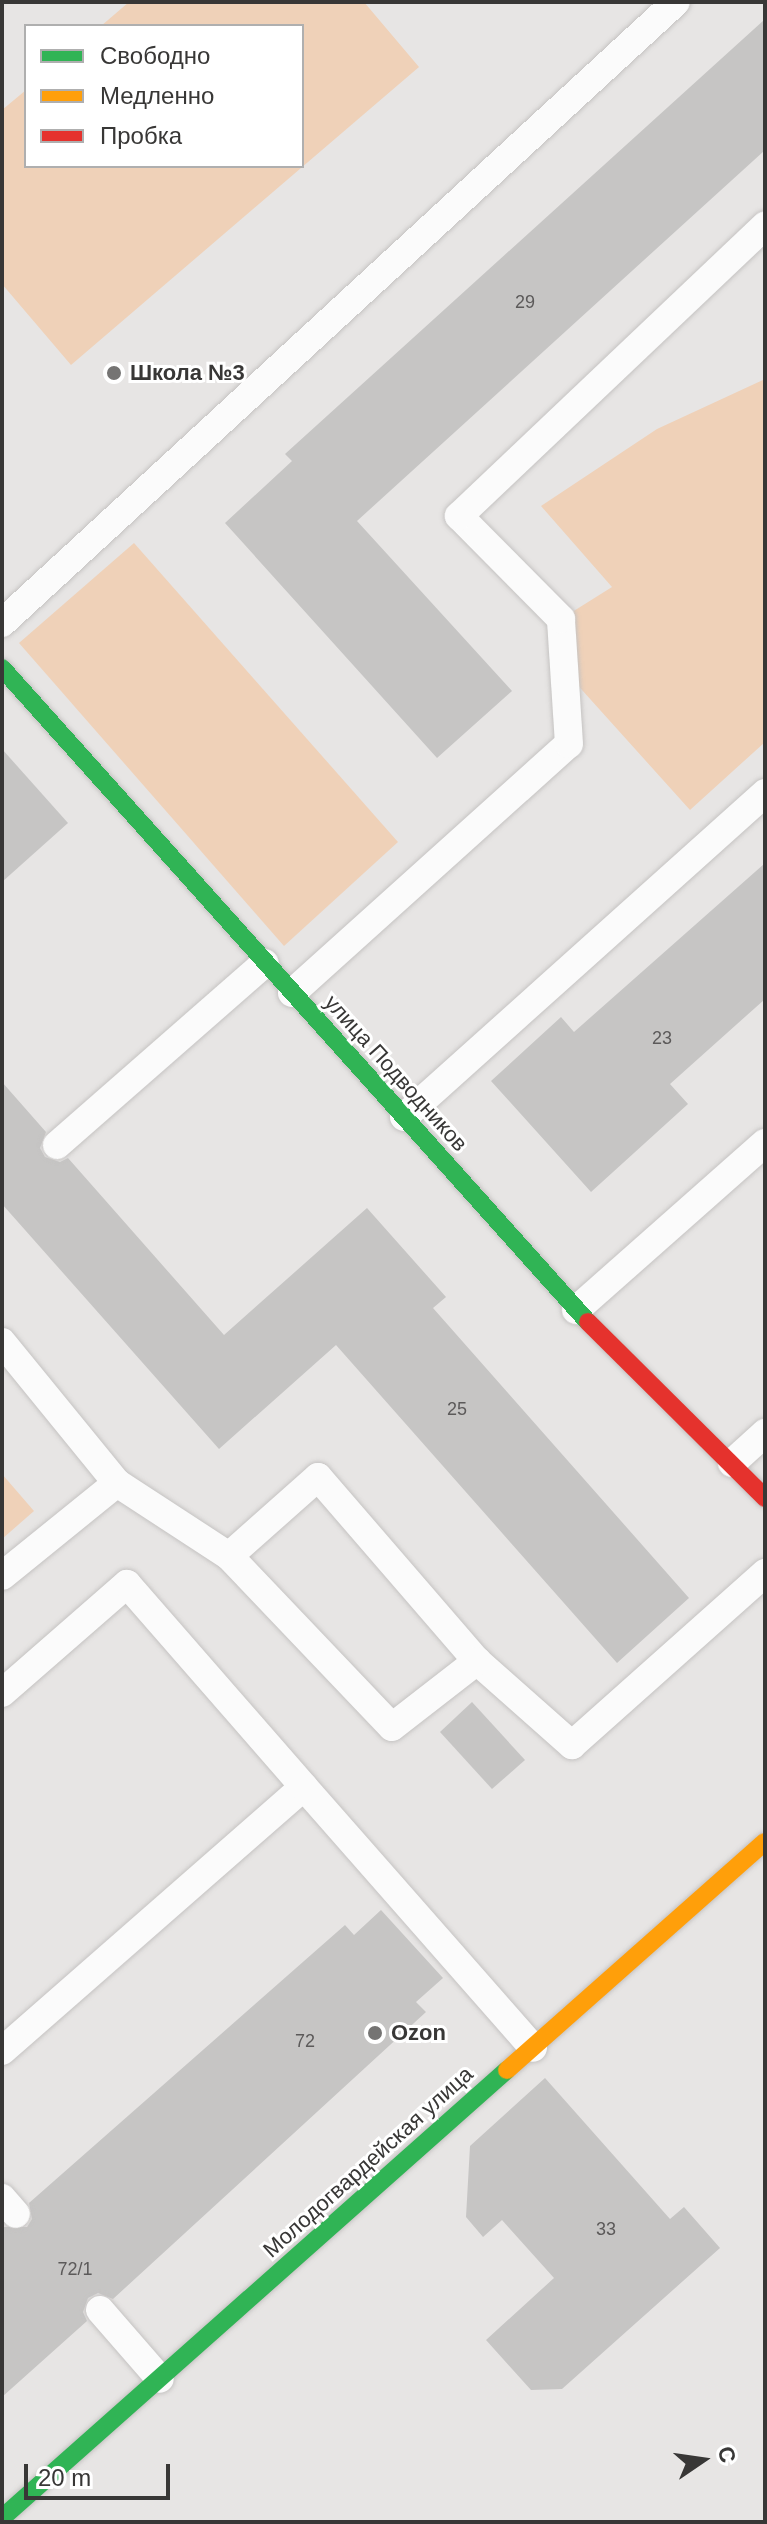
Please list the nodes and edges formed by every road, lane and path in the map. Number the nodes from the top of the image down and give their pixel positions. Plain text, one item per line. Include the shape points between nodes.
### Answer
1 (676, 2) edge
2 (765, 226) edge
3 (2, 623) edge
4 (2, 668) edge
5 (765, 793) edge
6 (265, 963) junction
7 (292, 993) junction
8 (404, 1117) junction
9 (765, 1143) edge
10 (57, 1145) dead end
11 (576, 1310) junction
12 (2, 1342) edge
13 (765, 1433) edge
14 (732, 1463) junction
15 (117, 1483) junction
16 (765, 1498) edge
17 (229, 1556) junction
18 (765, 1573) edge
19 (2, 1576) edge
20 (477, 1661) junction
21 (2, 1693) edge
22 (304, 1787) junction
23 (765, 1842) edge
24 (533, 2048) junction
25 (2, 2051) edge
26 (100, 2310) dead end
27 (160, 2379) junction
28 (2, 2518) edge

1 - 3 lane
2 - 7 lane via 459,516 561,619 569,744
4 - 6 street, улица Подводников
5 - 8 lane
6 - 7 street, улица Подводников
6 - 10 lane
7 - 8 street, улица Подводников
8 - 11 street, улица Подводников
9 - 11 lane
11 - 14 street, улица Подводников
12 - 15 lane
13 - 14 lane
14 - 16 street, улица Подводников
15 - 17 lane
15 - 19 lane
17 - 20 lane via 392,1727
17 - 20 lane via 318,1477
18 - 20 lane via 572,1745
21 - 22 lane via 127,1584
22 - 24 lane
22 - 25 lane
23 - 24 street, Молодогвардейская улица
24 - 27 street, Молодогвардейская улица
26 - 27 lane
27 - 28 street, Молодогвардейская улица

